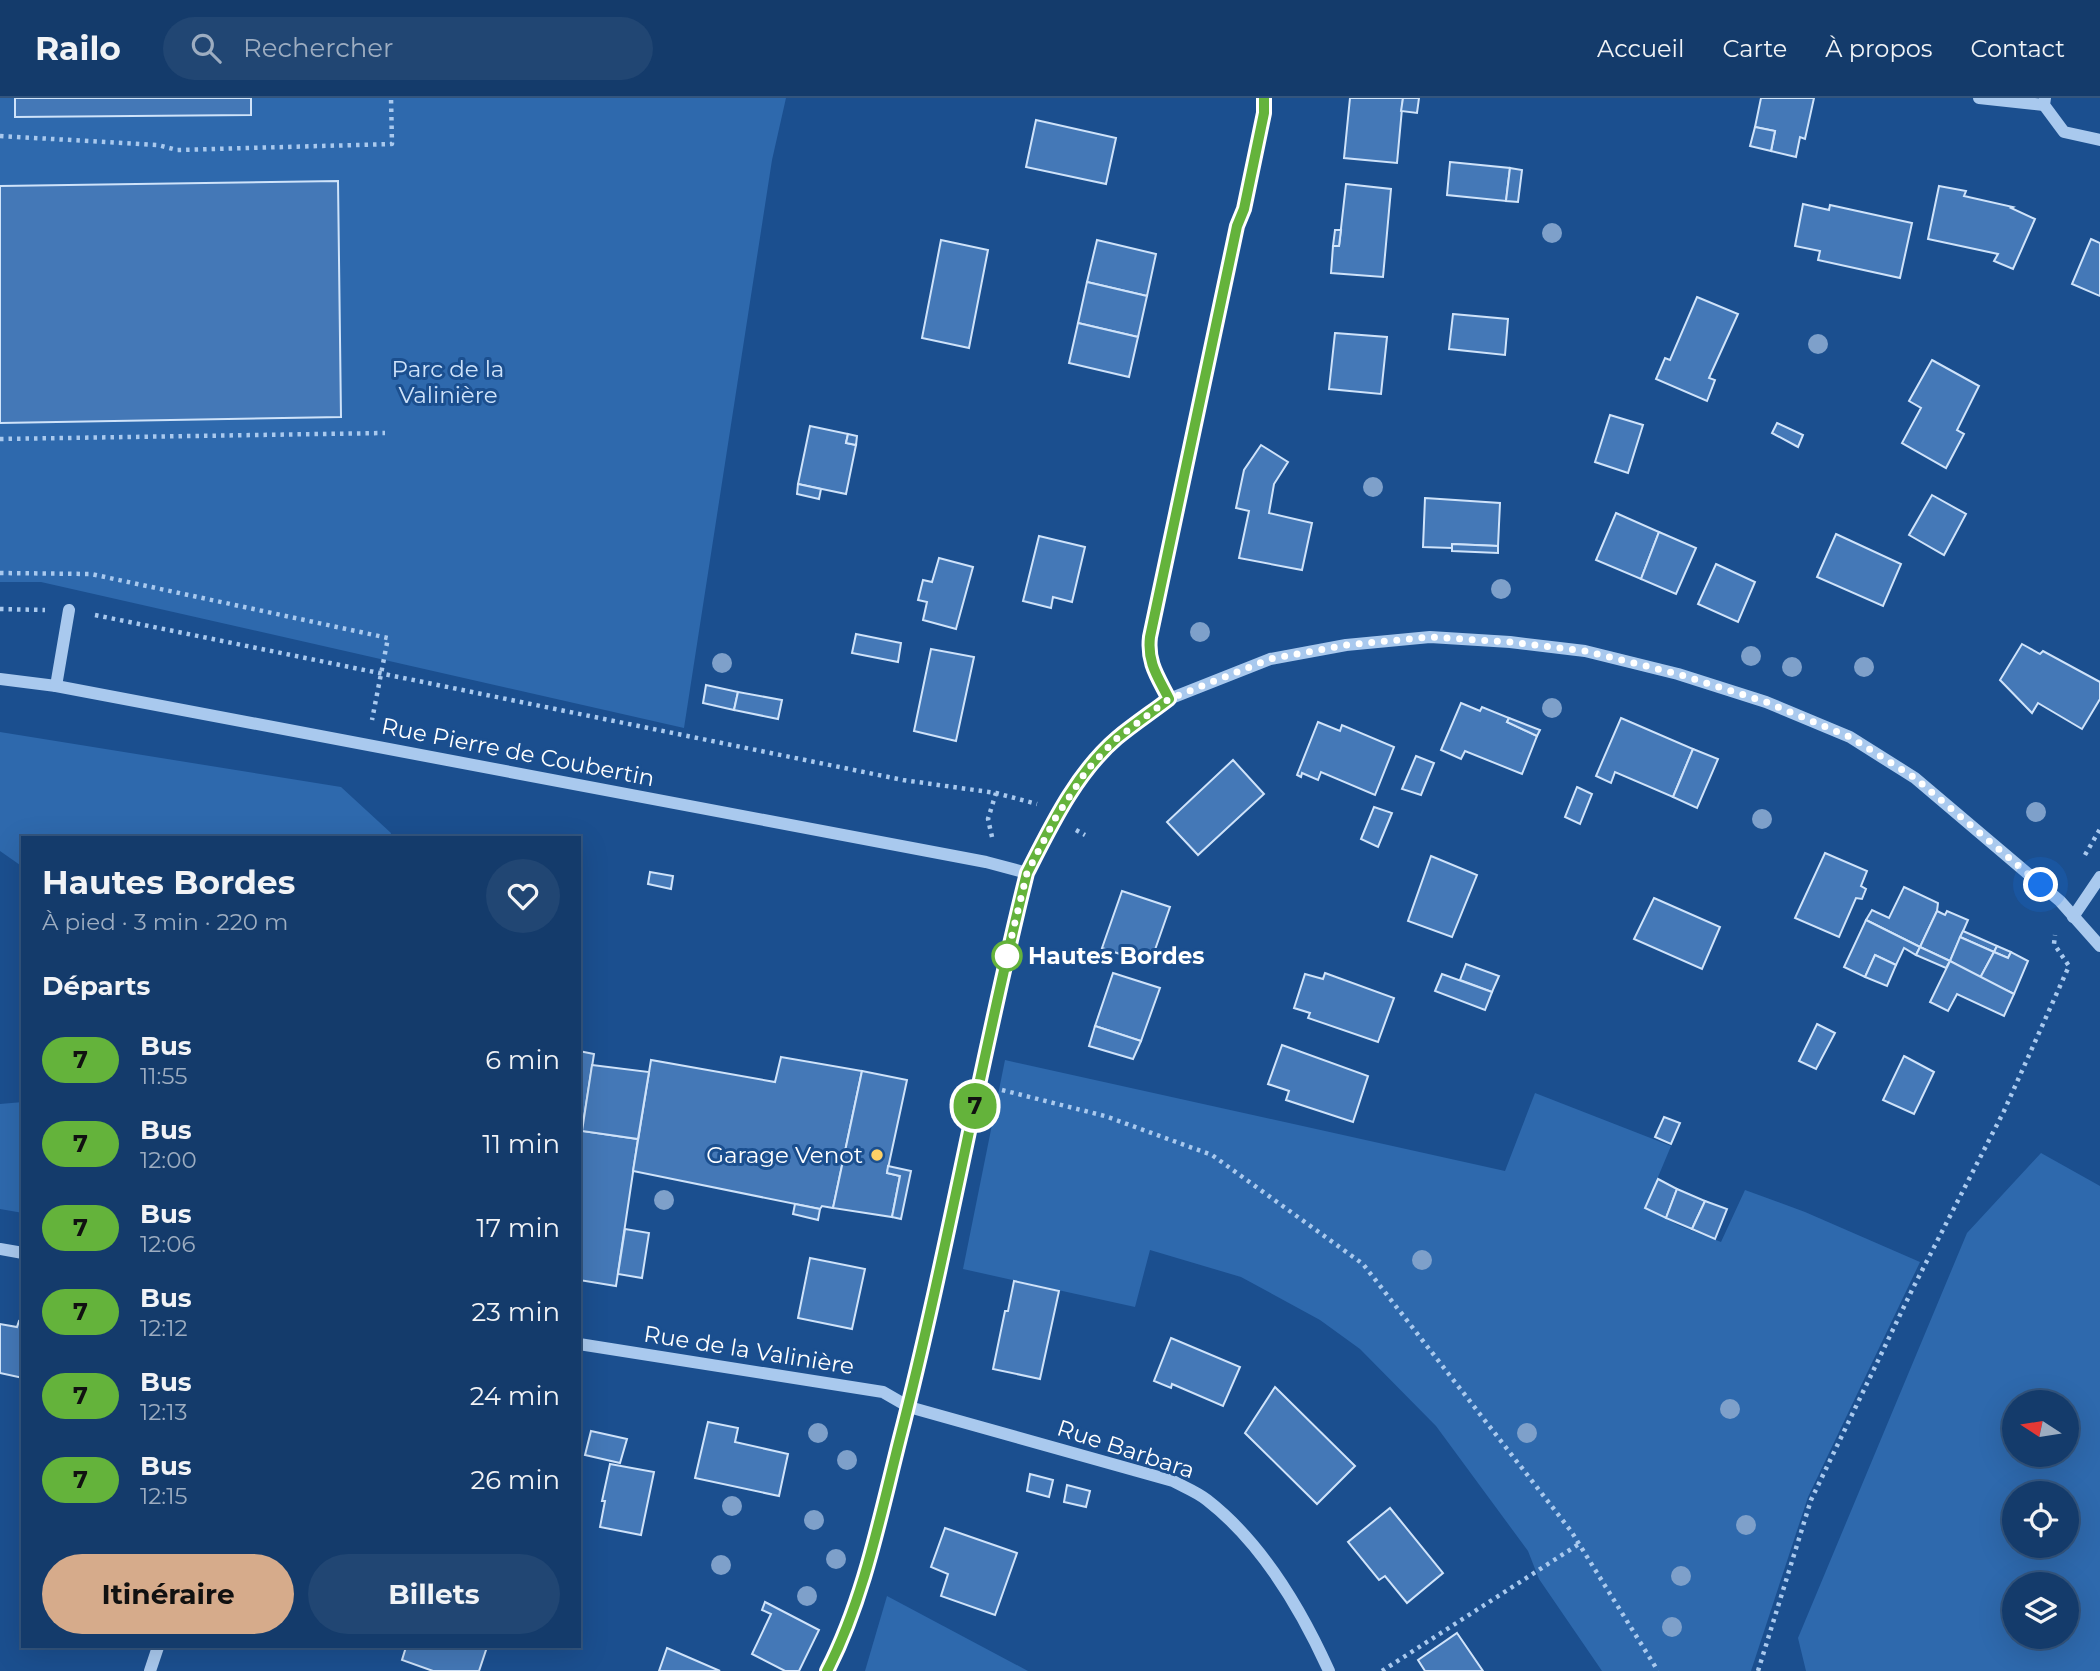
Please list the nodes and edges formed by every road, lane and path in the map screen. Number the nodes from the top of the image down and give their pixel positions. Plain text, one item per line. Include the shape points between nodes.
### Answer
1 (391, 98) edge
2 (1264, 98) edge
3 (1979, 98) edge
4 (2045, 101) edge
5 (0, 136) edge
6 (2100, 140) edge
7 (385, 433) dead end
8 (0, 439) edge
9 (0, 573) edge
10 (0, 609) edge
11 (69, 610) junction
12 (381, 674) junction
13 (0, 679) edge
14 (56, 686) junction
15 (1169, 699) junction
16 (367, 745) junction
17 (996, 793) junction
18 (1056, 817) junction
19 (2100, 829) edge
20 (1085, 835) dead end
21 (993, 842) dead end
22 (2083, 859) dead end
23 (1027, 873) junction
24 (2100, 877) edge
25 (2073, 917) junction
26 (2053, 940) dead end
27 (2100, 946) edge
28 (979, 1086) junction
29 (0, 1249) edge
30 (21, 1253) edge
31 (581, 1344) edge
32 (909, 1406) junction
33 (1579, 1544) junction
34 (158, 1648) edge
35 (150, 1671) edge
36 (827, 1671) edge
37 (1329, 1671) edge
38 (1382, 1671) edge
39 (1658, 1671) edge
40 (1758, 1671) edge

1 - 5 path via 392,144 177,150
2 - 15 street via 1247,197 1237,226 1150,637 1150,662
3 - 4 street
4 - 6 street via 2064,132
7 - 8 path
9 - 12 path via 91,574 388,638
10 - 11 path
11 - 12 path
11 - 14 street
12 - 16 path
12 - 17 path via 902,780
13 - 14 street, Rue Pierre de Coubertin
14 - 16 street, Rue Pierre de Coubertin
15 - 18 street via 1115,740 1087,770
15 - 25 street via 1270,659 1346,645 1430,637 1585,651 1766,702 1850,737 1915,778
16 - 23 street, Rue Pierre de Coubertin
17 - 18 path via 1037,804
17 - 21 path via 988,819
18 - 20 path
18 - 23 street
19 - 22 path
23 - 28 street
24 - 25 street
25 - 27 street
26 - 40 path via 2069,966 2004,1111 1811,1500
28 - 32 street
28 - 33 path via 1105,1116 1212,1155 1363,1264
29 - 30 street
31 - 32 street, Rue de la Valinière via 883,1392
32 - 36 street via 859,1590
32 - 37 street, Rue Barbara via 1173,1481 1205,1498 1238,1527 1280,1582
33 - 38 path
33 - 39 path
34 - 35 street

